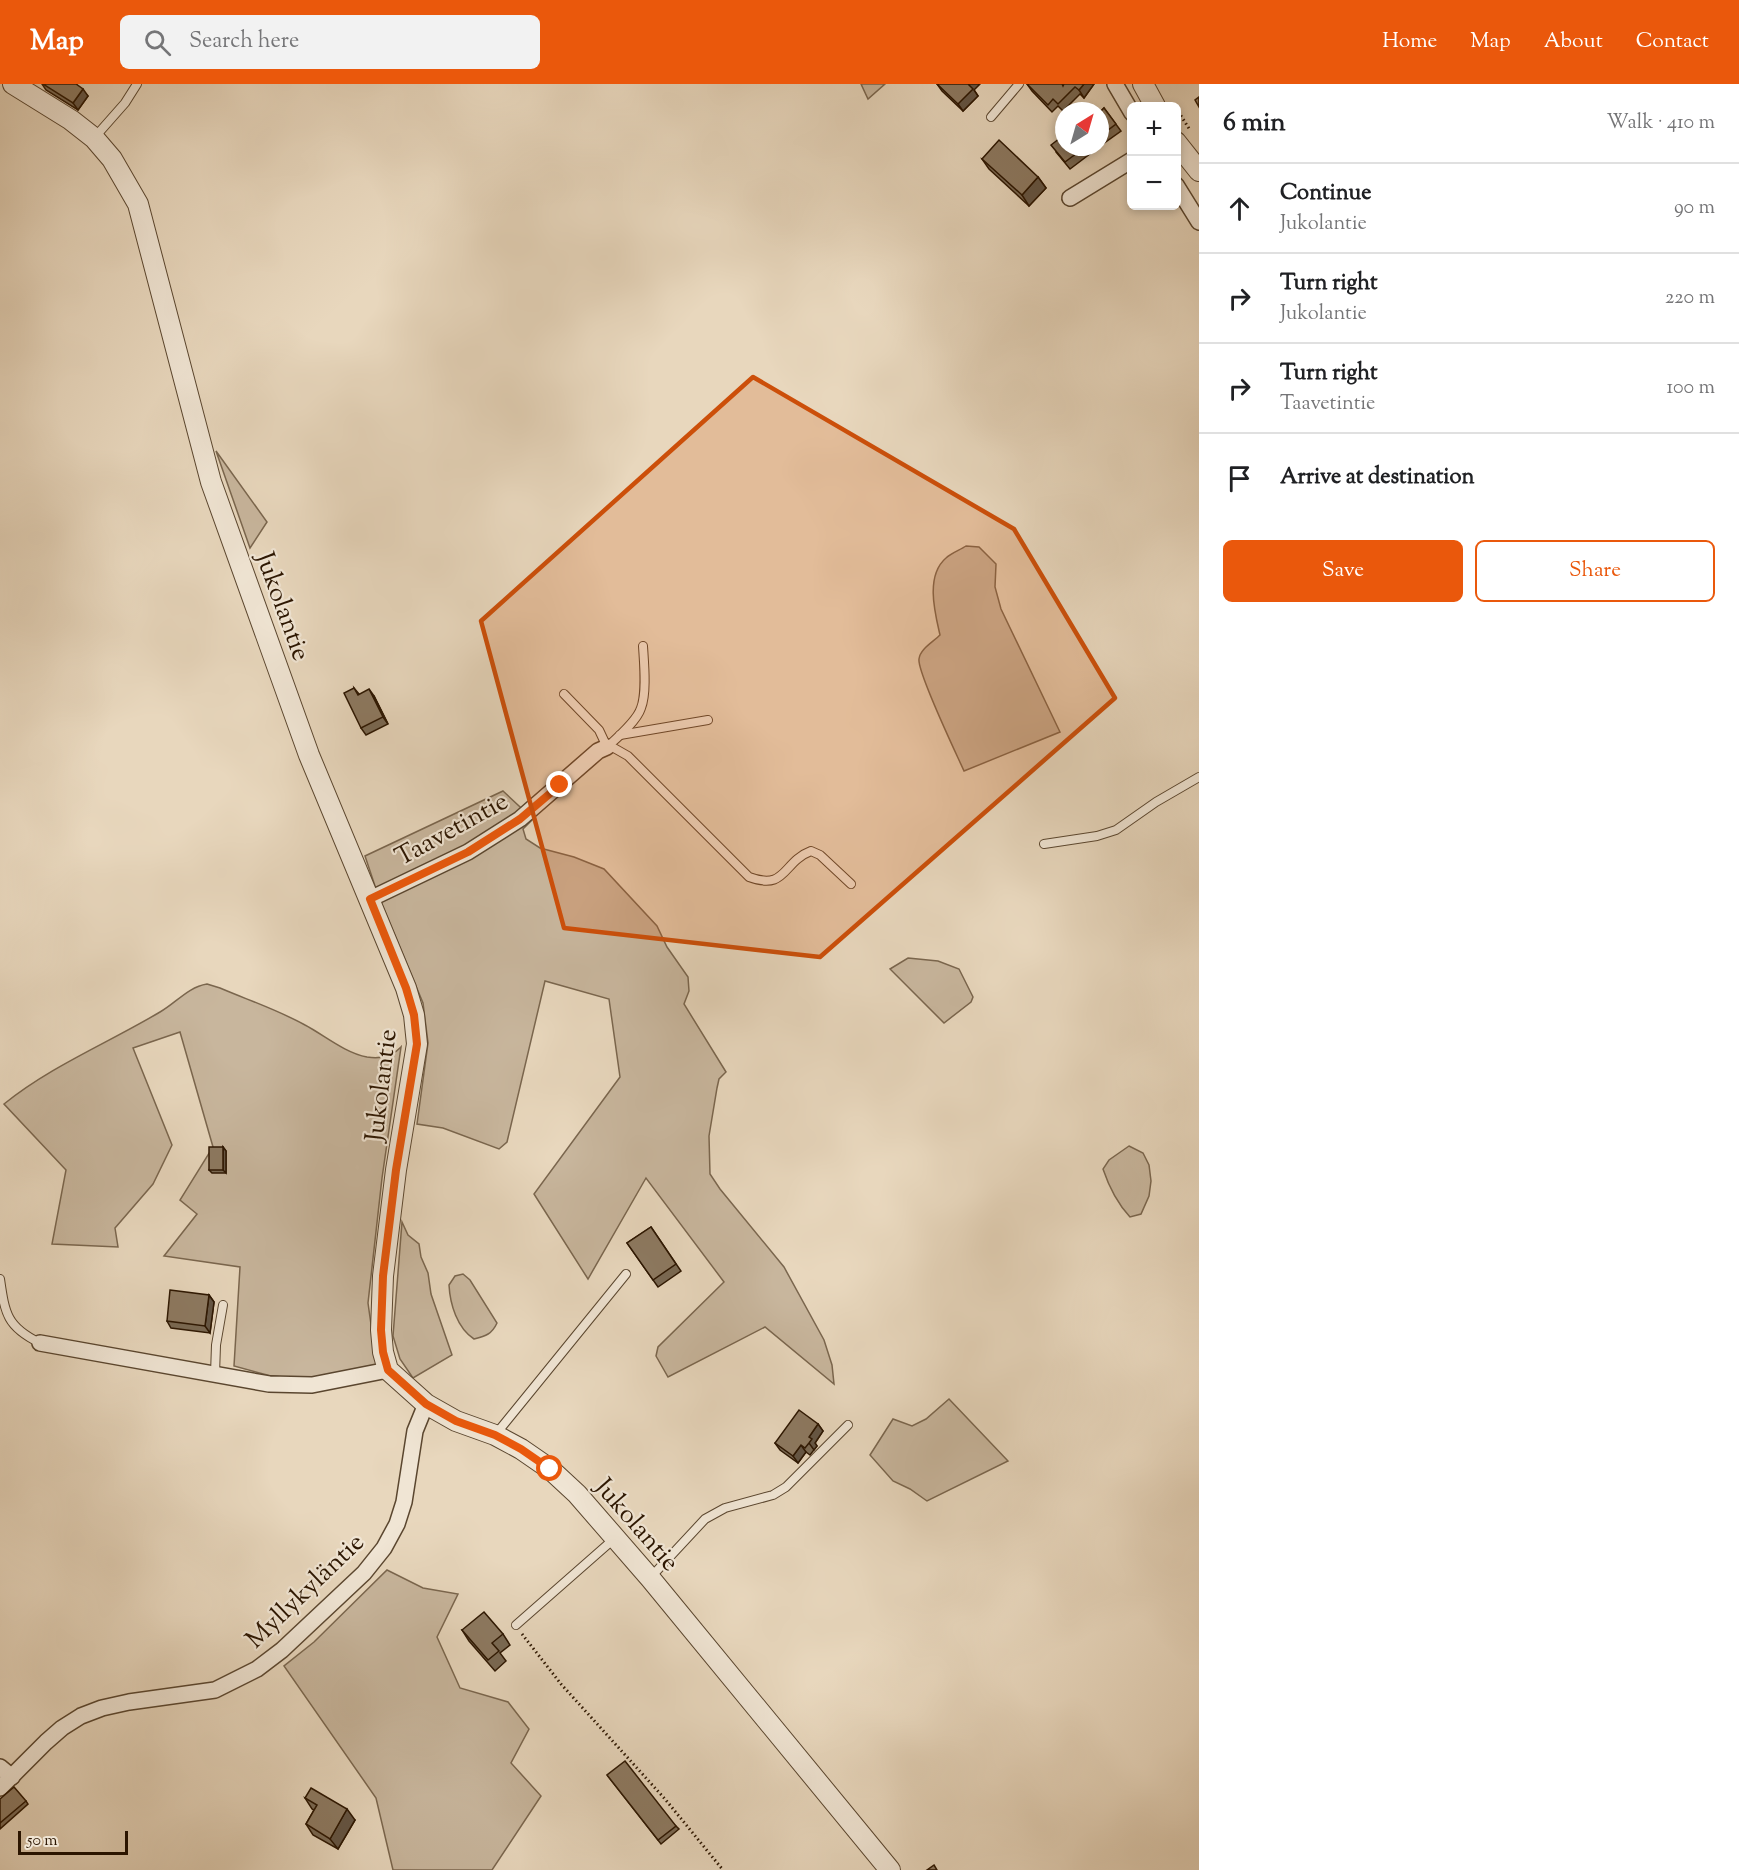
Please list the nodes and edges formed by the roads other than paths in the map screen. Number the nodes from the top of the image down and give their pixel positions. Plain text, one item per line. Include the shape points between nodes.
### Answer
1 (13, 84) edge
2 (137, 84) edge
3 (1019, 84) edge
4 (1115, 84) edge
5 (1143, 84) edge
6 (1153, 102) edge
7 (1127, 106) edge
8 (991, 117) dead end
9 (94, 138) junction
10 (1185, 138) edge
11 (1127, 162) edge
12 (1199, 171) edge
13 (1181, 193) edge
14 (1070, 198) dead end
15 (1199, 222) edge
16 (643, 646) dead end
17 (564, 694) dead end
18 (708, 720) dead end
19 (620, 735) junction
20 (607, 747) junction
21 (1199, 777) edge
22 (1044, 844) dead end
23 (851, 884) dead end
24 (370, 899) junction
25 (626, 1274) dead end
26 (0, 1279) edge
27 (222, 1305) dead end
28 (40, 1343) joint
29 (388, 1370) junction
30 (215, 1374) junction
31 (426, 1404) junction
32 (848, 1425) dead end
33 (495, 1435) junction
34 (616, 1537) junction
35 (650, 1578) junction
36 (516, 1625) road end
37 (6, 1772) edge
38 (0, 1788) edge
39 (890, 1870) edge

1 - 9 street, Jukolantie
2 - 9 lane
3 - 8 lane
4 - 7 street
5 - 6 street
9 - 24 street, Jukolantie via 112,159 138,204 212,482 309,755
10 - 12 street
11 - 14 street
13 - 15 street
16 - 19 lane via 645,679 641,708
17 - 20 lane via 599,729
18 - 19 lane
19 - 20 lane
20 - 23 lane via 628,756 749,877 772,882 802,854 811,851
20 - 24 street, Taavetintie via 520,819 468,852
21 - 22 lane via 1116,830
24 - 29 street, Jukolantie via 406,988 417,1044 383,1276 381,1330
25 - 33 lane
26 - 28 lane via 9,1319 23,1335
27 - 30 lane
28 - 30 street
29 - 30 street via 312,1385 269,1384
29 - 31 street, Jukolantie
31 - 33 street, Jukolantie via 456,1421
31 - 37 street, Myllykyläntie via 415,1431 404,1502 384,1548 364,1573 282,1650 257,1669 215,1690 120,1704 81,1716
32 - 35 lane via 786,1487 705,1519
33 - 34 street, Jukolantie via 550,1469
34 - 35 street, Jukolantie
34 - 36 lane
35 - 39 street, Jukolantie
37 - 38 street, Myllykyläntie

